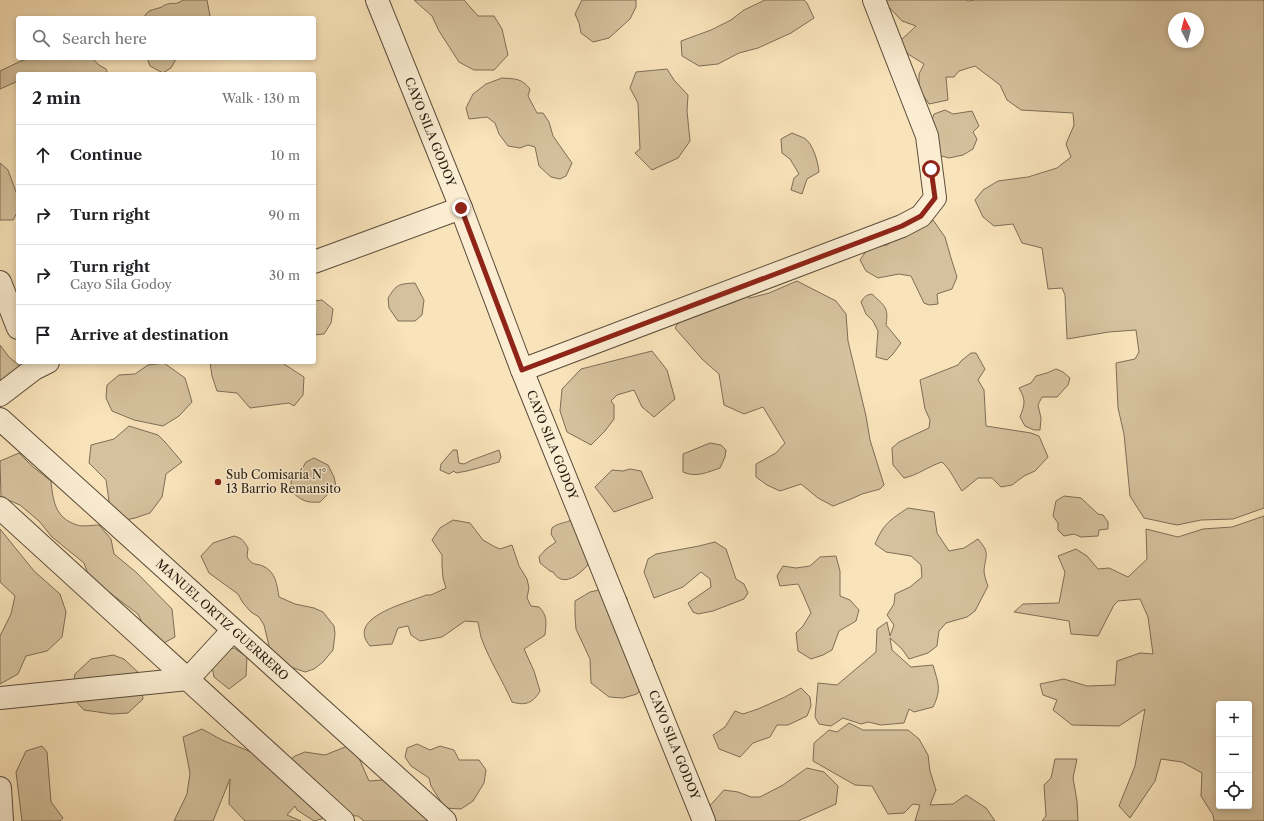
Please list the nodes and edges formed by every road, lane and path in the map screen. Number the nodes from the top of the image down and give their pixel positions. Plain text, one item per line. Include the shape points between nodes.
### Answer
1 (377, 0) edge
2 (874, 0) edge
3 (461, 208) junction
4 (316, 261) edge
5 (0, 282) edge
6 (16, 323) edge
7 (38, 364) edge
8 (522, 370) junction
9 (0, 395) edge
10 (0, 419) edge
11 (0, 508) edge
12 (233, 630) junction
13 (188, 679) junction
14 (0, 698) edge
15 (0, 788) edge
16 (2, 821) edge
17 (343, 821) edge
18 (445, 821) edge
19 (704, 821) edge

1 - 3 street, CAYO SILA GODOY
2 - 8 street via 927,136 935,198 921,216 902,226
3 - 4 street
3 - 8 street, CAYO SILA GODOY
5 - 6 street
7 - 9 street
8 - 19 street, CAYO SILA GODOY
10 - 12 street, MANUEL ORTIZ GUERRERO
11 - 13 street
12 - 13 street
12 - 18 street, MANUEL ORTIZ GUERRERO
13 - 14 street
13 - 17 street
15 - 16 street

